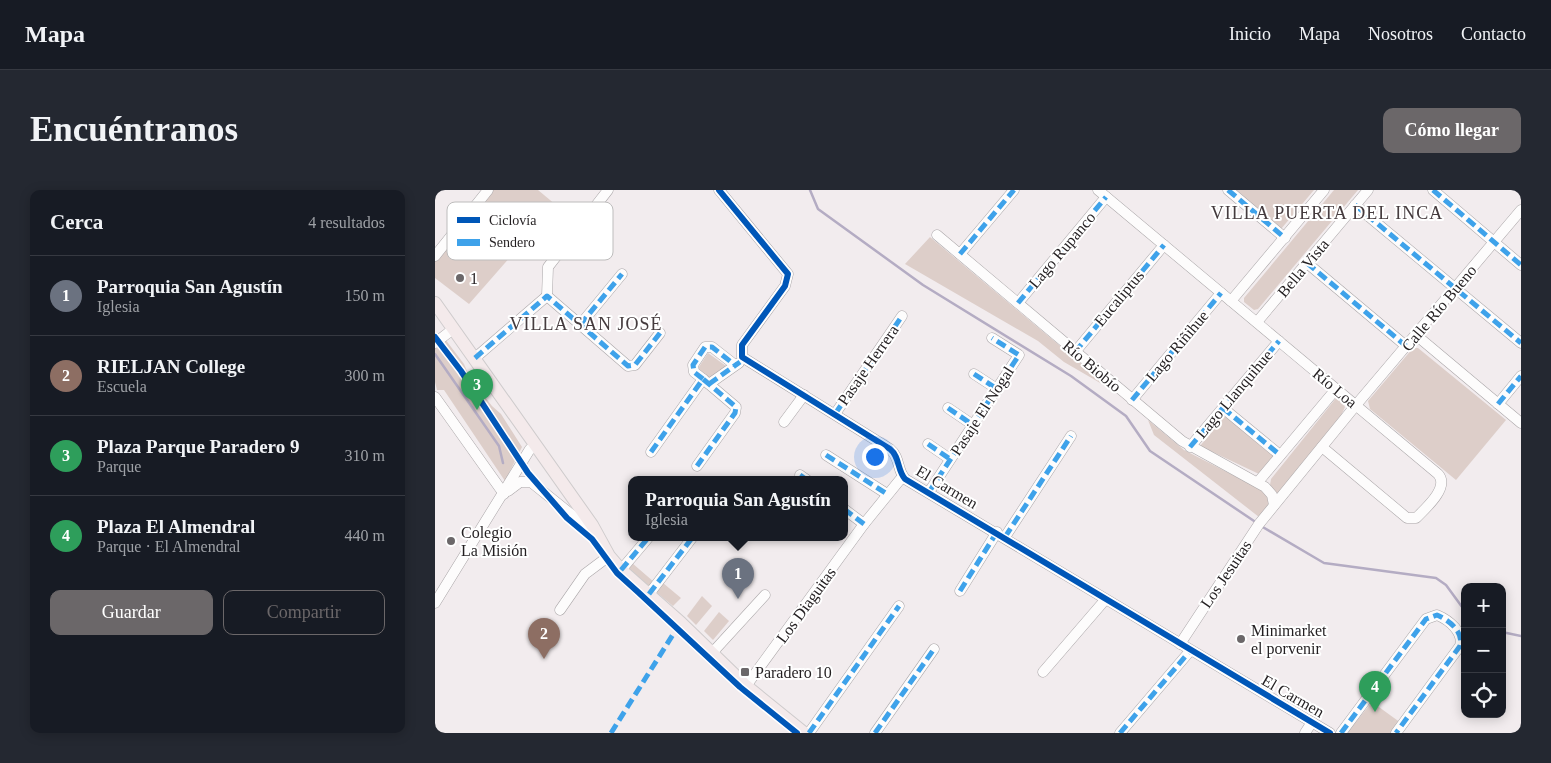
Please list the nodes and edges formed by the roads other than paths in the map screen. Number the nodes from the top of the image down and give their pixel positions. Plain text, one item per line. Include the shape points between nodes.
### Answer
1 (488, 190) edge
2 (608, 190) edge
3 (719, 190) edge
4 (1014, 190) edge
5 (1098, 190) edge
6 (1229, 190) edge
7 (1324, 190) edge
8 (1368, 190) edge
9 (1433, 190) edge
10 (1107, 197) junction
11 (478, 202) edge
12 (599, 202) edge
13 (1355, 205) junction
14 (1521, 210) edge
15 (937, 235) dead end
16 (1285, 238) junction
17 (447, 241) edge
18 (1494, 242) junction
19 (1164, 245) junction
20 (960, 254) junction
21 (435, 256) edge
22 (554, 260) edge
23 (1307, 263) junction
24 (1521, 265) edge
25 (622, 274) dead end
26 (1455, 288) junction
27 (1221, 293) junction
28 (547, 296) junction
29 (1231, 301) junction
30 (435, 303) edge
31 (1018, 303) junction
32 (435, 310) edge
33 (902, 316) dead end
34 (435, 317) edge
35 (1257, 322) junction
36 (580, 325) junction
37 (448, 333) junction
38 (660, 333) dead end
39 (1415, 335) junction
40 (992, 338) dead end
41 (1279, 340) junction
42 (435, 343) edge
43 (1521, 343) edge
44 (1406, 346) junction
45 (1075, 352) junction
46 (475, 358) junction
47 (745, 359) junction
48 (735, 365) junction
49 (974, 374) dead end
50 (1521, 376) edge
51 (706, 381) junction
52 (997, 389) junction
53 (1336, 389) junction
54 (805, 395) junction
55 (435, 397) edge
56 (1133, 400) junction
57 (1498, 404) junction
58 (1356, 405) junction
59 (948, 408) dead end
60 (1223, 408) junction
61 (835, 414) junction
62 (785, 422) dead end
63 (1521, 423) edge
64 (973, 425) junction
65 (1071, 436) dead end
66 (928, 444) dead end
67 (1190, 447) junction
68 (1322, 447) junction
69 (535, 450) junction
70 (651, 452) dead end
71 (826, 455) dead end
72 (1280, 455) junction
73 (950, 459) junction
74 (697, 466) dead end
75 (903, 476) junction
76 (1258, 482) junction
77 (929, 492) junction
78 (504, 494) junction
79 (887, 494) junction
80 (1274, 505) junction
81 (848, 512) edge
82 (864, 524) junction
83 (587, 527) junction
84 (1001, 534) junction
85 (645, 541) edge
86 (690, 541) edge
87 (601, 542) junction
88 (609, 556) junction
89 (621, 570) junction
90 (960, 591) dead end
91 (649, 594) junction
92 (765, 595) dead end
93 (1105, 600) junction
94 (435, 603) edge
95 (899, 606) dead end
96 (560, 610) dead end
97 (1180, 644) junction
98 (935, 649) dead end
99 (1190, 651) junction
100 (712, 653) junction
101 (1043, 672) dead end
102 (746, 686) junction
103 (1311, 722) junction
104 (804, 733) edge
105 (809, 733) edge
106 (875, 733) edge
107 (1120, 733) edge
108 (1305, 733) edge
109 (1330, 733) edge
110 (1341, 733) edge
111 (1396, 733) edge

1 - 11 street
2 - 12 street
3 - 47 street via 788,274 785,286 742,345 741,354
4 - 20 street
5 - 10 street, Río Loa
6 - 16 street
7 - 16 street
8 - 13 street, Bella Vista
9 - 18 street
10 - 19 street, Río Loa
10 - 31 street, Lago Rupanco
13 - 23 street, Bella Vista
13 - 26 street
14 - 18 street, Calle Río Bueno
15 - 20 street, Río Biobío
16 - 29 street
17 - 21 street
18 - 24 street
18 - 26 street, Calle Río Bueno
19 - 27 street, Río Loa
19 - 45 street, Eucaliptus
20 - 31 street, Río Biobío
22 - 28 street via 549,267
23 - 35 street, Bella Vista
23 - 44 street
25 - 36 street
26 - 39 street, Calle Río Bueno
26 - 43 street
27 - 29 street, Río Loa
27 - 56 street, Lago Riñihue
28 - 36 street
28 - 46 street
29 - 35 street, Río Loa
30 - 46 main road
31 - 45 street, Río Biobío
32 - 37 main road
33 - 61 street, Pasaje Herrera
34 - 37 main road
35 - 41 street, Río Loa
36 - 38 street via 628,366 635,365
37 - 42 street
37 - 69 main road
39 - 44 street, Calle Río Bueno
39 - 57 street
40 - 52 street, Pasaje El Nogal via 1019,355
41 - 53 street, Río Loa
41 - 60 street, Lago Llanquihue
44 - 58 street, Calle Río Bueno
45 - 56 street, Río Biobío
46 - 69 main road
47 - 48 street
47 - 54 street, El Carmen
48 - 51 street
48 - 51 street via 715,349 705,347 693,368
49 - 52 street
50 - 57 street
51 - 70 street
51 - 74 street via 736,406 735,413
52 - 64 street, Pasaje El Nogal
53 - 58 street, Río Loa
53 - 72 street
54 - 61 street, El Carmen
54 - 62 street
55 - 78 street
56 - 67 street, Río Biobío
57 - 63 street
58 - 68 street, Calle Río Bueno
58 - 68 street, Río Loa via 1440,476 1442,486 1430,501 1416,518 1407,518
59 - 64 street
60 - 67 street, Lago Llanquihue
60 - 72 street
61 - 75 street, El Carmen via 893,451
64 - 73 street, Pasaje El Nogal
65 - 84 street
66 - 73 street
67 - 76 street, Río Biobío
68 - 80 street, Los Jesuitas
69 - 78 street
69 - 83 main road via 558,491
69 - 87 main road via 592,525
71 - 79 street
72 - 76 street
73 - 77 street, Pasaje El Nogal
75 - 77 street, El Carmen
75 - 79 street, Los Diaguitas
76 - 80 street via 1272,494
77 - 84 street, El Carmen
78 - 83 street via 521,482 531,482
78 - 94 street
79 - 82 street, Los Diaguitas
80 - 97 street, Los Jesuitas
81 - 82 street
82 - 102 street, Los Diaguitas
83 - 87 main road
84 - 90 street
84 - 93 street, El Carmen
85 - 89 street
86 - 91 street
87 - 88 main road
88 - 89 main road
88 - 96 street via 585,574
89 - 91 main road
91 - 100 main road
92 - 100 street
93 - 97 street, El Carmen
93 - 101 street
95 - 105 street
97 - 99 street, El Carmen
98 - 106 street
99 - 103 street, El Carmen
99 - 107 street
100 - 102 main road
102 - 104 main road
103 - 108 street
103 - 109 street, El Carmen
110 - 111 street via 1425,619 1437,615 1457,629 1461,638 1459,646

